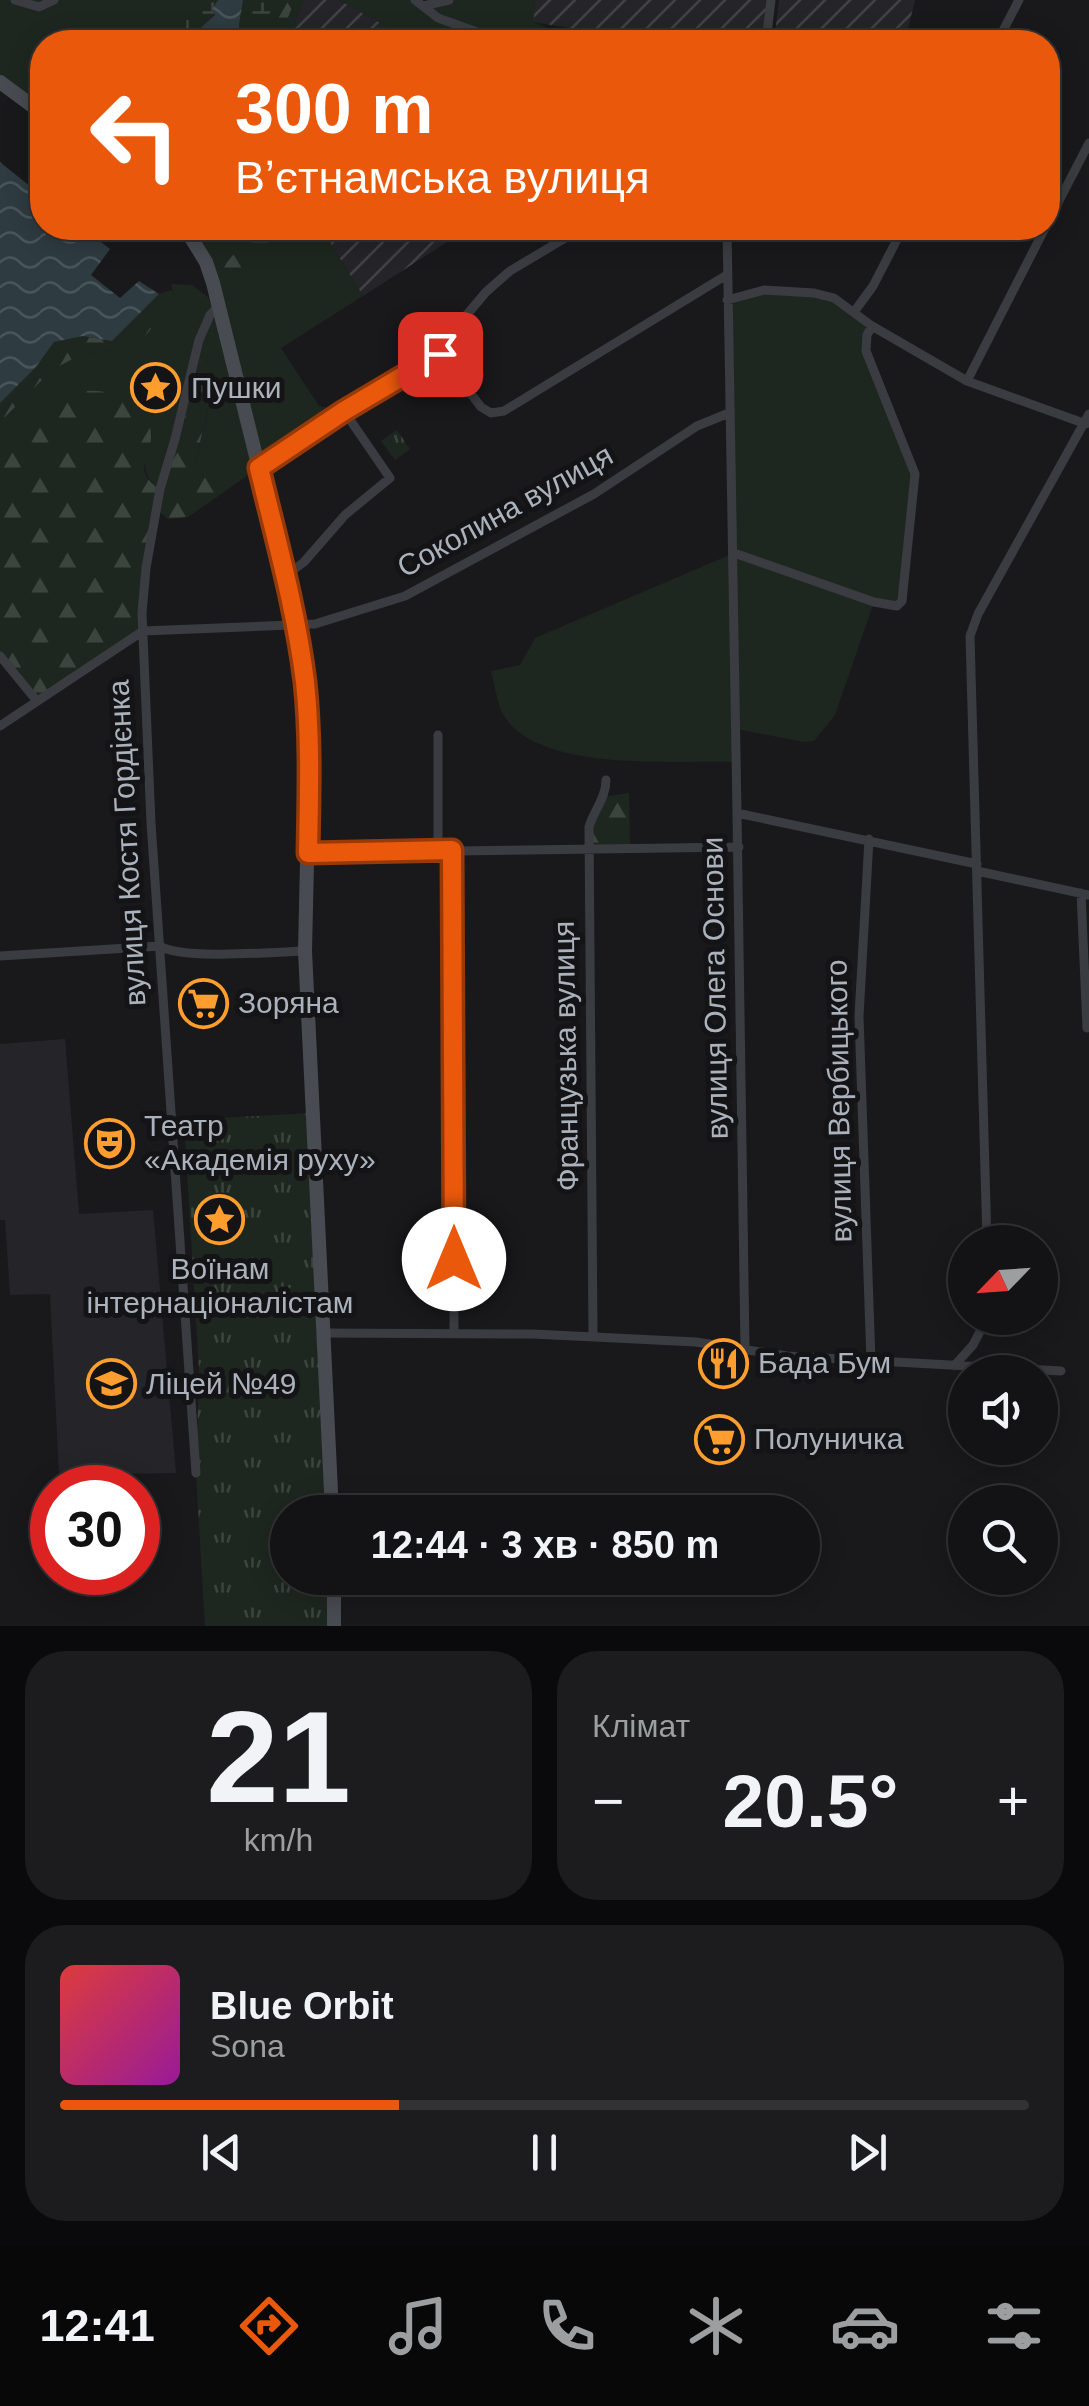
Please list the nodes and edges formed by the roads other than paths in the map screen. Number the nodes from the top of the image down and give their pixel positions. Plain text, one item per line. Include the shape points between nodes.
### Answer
1 (16, 0) edge
2 (54, 0) edge
3 (449, 0) edge
4 (771, 0) edge
5 (1019, 0) edge
6 (419, 3) edge
7 (471, 30) edge
8 (767, 30) edge
9 (1003, 30) edge
10 (0, 82) edge
11 (30, 104) edge
12 (1089, 143) edge
13 (1060, 198) edge
14 (193, 240) edge
15 (553, 240) edge
16 (727, 240) edge
17 (896, 240) edge
18 (1038, 240) edge
19 (726, 276) junction
20 (727, 300) junction
21 (219, 305) junction
22 (854, 312) junction
23 (872, 326) junction
24 (440, 354) junction
25 (967, 380) junction
26 (344, 411) junction
27 (729, 414) junction
28 (1087, 421) edge
29 (259, 468) junction
30 (734, 553) junction
31 (285, 576) junction
32 (295, 624) junction
33 (142, 631) junction
34 (0, 656) edge
35 (36, 700) junction
36 (0, 726) edge
37 (438, 735) dead end
38 (606, 780) dead end
39 (737, 813) junction
40 (869, 839) junction
41 (739, 846) junction
42 (589, 848) junction
43 (438, 850) junction
44 (452, 850) junction
45 (308, 853) junction
46 (977, 868) junction
47 (1085, 894) edge
48 (160, 946) junction
49 (305, 951) junction
50 (0, 956) edge
51 (1087, 1028) edge
52 (988, 1225) edge
53 (323, 1332) junction
54 (454, 1333) junction
55 (594, 1336) junction
56 (745, 1348) junction
57 (871, 1362) junction
58 (948, 1366) edge
59 (1058, 1371) edge
60 (1061, 1371) dead end
61 (196, 1473) dead end
62 (331, 1495) edge
63 (334, 1595) edge
64 (334, 1626) edge

1 - 2 street via 38,7
3 - 6 street
4 - 8 street
5 - 9 street
6 - 7 street
10 - 11 main road
12 - 13 street
14 - 21 main road
15 - 24 street via 486,292
16 - 19 street
17 - 22 street
18 - 25 street
19 - 20 street
19 - 24 street via 504,411 481,407
20 - 22 street via 764,290 814,292
20 - 27 street
21 - 29 main road
21 - 33 street, вулиця Костя Гордієнка via 199,340 160,490
22 - 23 street
23 - 25 street
23 - 30 street via 866,352 915,474 902,601 874,602
24 - 26 street
25 - 28 street
26 - 29 street
26 - 31 street via 390,478
27 - 30 street
27 - 32 street, Соколина вулиця via 698,426 594,494 445,577 332,620
28 - 46 street via 971,626
29 - 31 main road
30 - 39 street
31 - 32 main road
32 - 33 street, Соколина вулиця
32 - 45 main road via 309,734
33 - 35 street
33 - 48 street, вулиця Костя Гордієнка
34 - 35 street
35 - 36 street
37 - 43 street
38 - 42 street, Французька вулиця via 589,827
39 - 40 street, вулиця Олега Основи
39 - 41 street, вулиця Олега Основи
40 - 46 street, вулиця Олега Основи
40 - 57 street, вулиця Вербицького via 860,1016
41 - 42 street
41 - 56 street, вулиця Олега Основи
42 - 44 street
42 - 55 street, Французька вулиця
43 - 44 street
43 - 45 street
44 - 54 street
45 - 49 main road
46 - 47 street, вулиця Олега Основи
46 - 52 street
47 - 51 street
48 - 49 street via 186,952
48 - 50 street
48 - 61 street, вулиця Костя Гордієнка
49 - 53 main road
53 - 54 street
53 - 62 main road
54 - 55 street
55 - 56 street
56 - 57 street
57 - 58 street
59 - 60 street
63 - 64 main road

